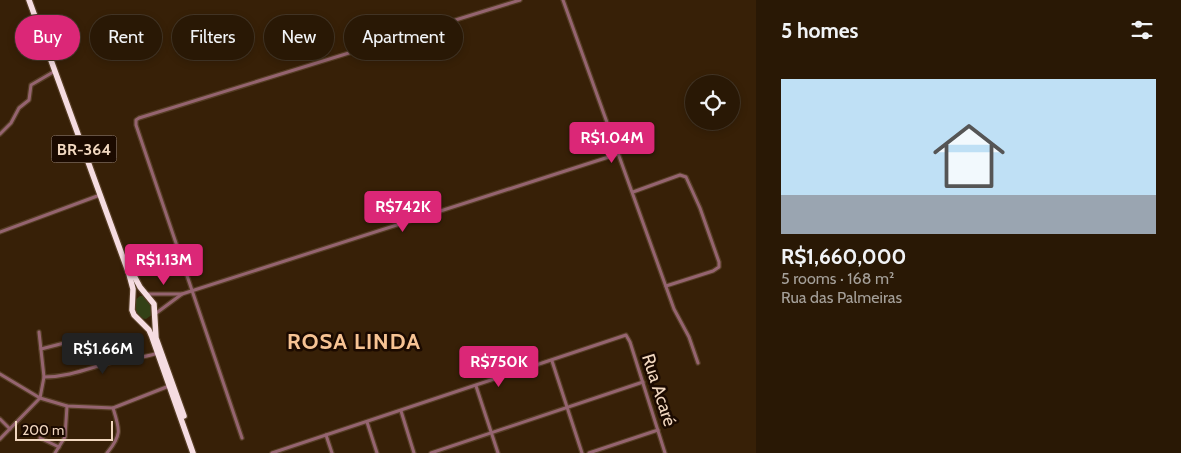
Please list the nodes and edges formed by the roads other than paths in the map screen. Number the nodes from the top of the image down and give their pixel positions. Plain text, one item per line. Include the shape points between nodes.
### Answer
1 (31, 0) edge
2 (520, 0) edge
3 (563, 0) edge
4 (55, 71) junction
5 (0, 134) edge
6 (618, 154) junction
7 (633, 192) junction
8 (101, 195) junction
9 (0, 232) edge
10 (666, 286) junction
11 (193, 291) junction
12 (146, 294) junction
13 (182, 294) junction
14 (132, 299) junction
15 (154, 315) junction
16 (141, 321) junction
17 (39, 332) dead end
18 (76, 340) dead end
19 (41, 349) junction
20 (158, 353) junction
21 (552, 361) junction
22 (698, 363) dead end
23 (0, 374) edge
24 (44, 377) junction
25 (642, 382) junction
26 (169, 386) junction
27 (476, 386) junction
28 (40, 398) junction
29 (67, 406) junction
30 (567, 407) junction
31 (113, 408) junction
32 (400, 411) junction
33 (0, 419) edge
34 (367, 422) junction
35 (10, 429) junction
36 (658, 430) junction
37 (491, 432) junction
38 (326, 435) junction
39 (40, 438) dead end
40 (242, 438) dead end
41 (0, 439) edge
42 (59, 448) junction
43 (54, 453) edge
44 (108, 453) edge
45 (193, 453) edge
46 (197, 453) edge
47 (274, 453) edge
48 (332, 453) edge
49 (377, 453) edge
50 (414, 453) edge
51 (430, 453) edge
52 (498, 453) edge
53 (582, 453) edge
54 (589, 453) edge
55 (665, 453) edge

1 - 4 highway, BR-364
1 - 12 highway, BR-364 via 131,270
2 - 11 street via 136,120
3 - 6 street
4 - 5 street via 31,85 29,100
4 - 8 highway, BR-364
6 - 7 street
6 - 11 street
7 - 10 street
7 - 10 street via 684,176 700,208 719,262 719,267 713,271
8 - 9 street
8 - 14 highway, BR-364 via 129,274
10 - 22 street
11 - 13 street
11 - 40 street
12 - 13 street
12 - 14 highway via 137,294
12 - 15 highway, BR-364 via 155,308
13 - 15 street
14 - 16 highway, BR-364 via 133,314
15 - 16 highway via 148,321
15 - 46 highway, BR-364 via 156,338
16 - 20 highway, BR-364 via 149,330
17 - 19 street
18 - 19 street
19 - 24 street
20 - 24 street via 71,375
20 - 26 highway, BR-364
21 - 25 street, Rua Acaré via 626,336
21 - 27 street
21 - 30 street
23 - 28 street
24 - 28 street
25 - 30 street
25 - 36 street, Rua Acaré
26 - 31 street
26 - 45 highway, BR-364
27 - 32 street
27 - 37 street
28 - 29 street
28 - 35 street
29 - 31 street
29 - 42 street via 66,436
30 - 37 street
30 - 53 street
31 - 44 street via 119,433
32 - 34 street
32 - 50 street
33 - 35 street
34 - 38 street
34 - 49 street
35 - 41 street
36 - 54 street
36 - 55 street, Rua Acaré
37 - 51 street
37 - 52 street
38 - 47 street
38 - 48 street
39 - 42 street
42 - 43 street

